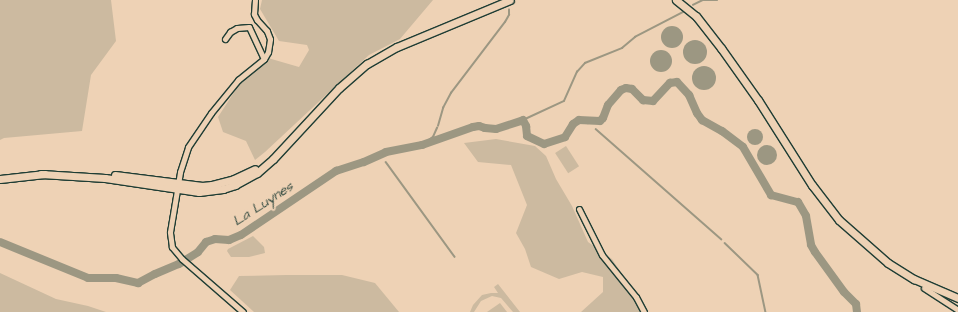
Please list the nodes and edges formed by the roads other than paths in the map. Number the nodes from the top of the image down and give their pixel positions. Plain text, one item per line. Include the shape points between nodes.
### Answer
1 (255, 0) edge
2 (510, 0) edge
3 (676, 0) edge
4 (225, 39) dead end
5 (264, 59) junction
6 (0, 179) edge
7 (177, 188) junction
8 (579, 209) dead end
9 (932, 287) junction
10 (924, 288) dead end
11 (958, 294) edge
12 (958, 298) edge
13 (958, 310) edge
14 (243, 312) edge
15 (644, 312) edge

1 - 5 street via 254,14 271,41
2 - 7 main road via 378,57 347,81 273,159 235,185 211,192
3 - 9 main road via 696,16 721,48 758,100 812,185 839,220 888,264
4 - 5 street via 237,28 249,27
5 - 7 street via 238,80 188,147
6 - 7 main road via 60,172 88,172
7 - 14 street via 170,232 172,246 186,263
8 - 15 street via 602,255 636,297
9 - 11 main road
9 - 12 main road
10 - 13 street

